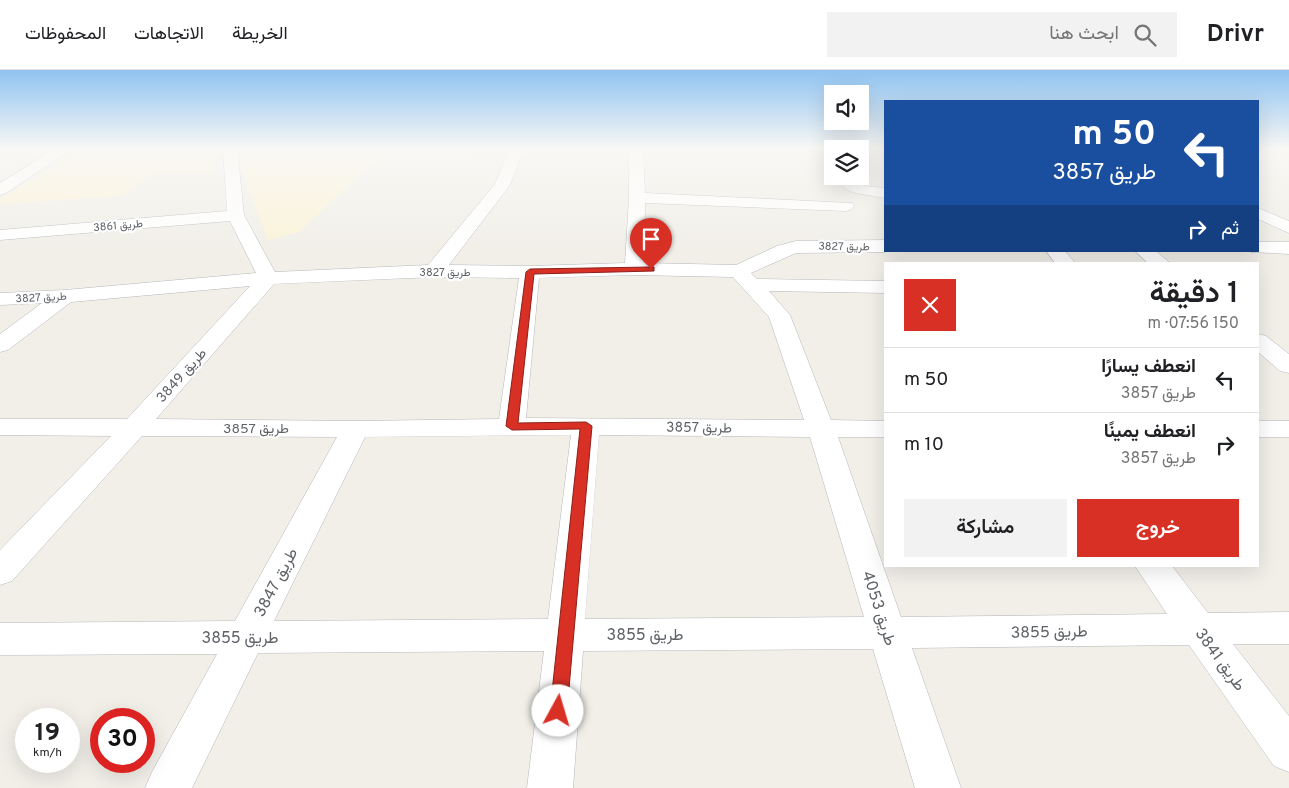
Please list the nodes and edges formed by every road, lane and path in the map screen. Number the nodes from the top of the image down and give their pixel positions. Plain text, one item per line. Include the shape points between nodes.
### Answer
1 (14, 182) edge
2 (233, 182) edge
3 (503, 182) edge
4 (637, 182) edge
5 (851, 185) edge
6 (0, 190) edge
7 (884, 193) edge
8 (637, 198) junction
9 (846, 206) dead end
10 (1259, 213) edge
11 (236, 215) junction
12 (1289, 228) edge
13 (0, 235) edge
14 (884, 246) edge
15 (1259, 248) edge
16 (1289, 248) edge
17 (1055, 252) edge
18 (1145, 252) edge
19 (1064, 262) edge
20 (1158, 262) edge
21 (634, 269) junction
22 (434, 271) junction
23 (530, 272) junction
24 (268, 278) junction
25 (745, 278) junction
26 (884, 286) edge
27 (65, 296) junction
28 (0, 299) edge
29 (1259, 343) edge
30 (0, 345) edge
31 (1289, 366) edge
32 (512, 426) junction
33 (586, 426) junction
34 (0, 427) edge
35 (134, 428) junction
36 (355, 429) junction
37 (822, 429) junction
38 (884, 429) edge
39 (1259, 429) edge
40 (1289, 429) edge
41 (1153, 567) edge
42 (0, 572) edge
43 (1289, 628) edge
44 (1199, 629) junction
45 (888, 633) junction
46 (566, 635) junction
47 (245, 638) junction
48 (0, 639) edge
49 (1289, 751) edge
50 (168, 788) edge
51 (550, 788) edge
52 (938, 788) edge

1 - 6 street
2 - 11 street
3 - 22 street
4 - 8 street
5 - 7 street via 860,190
8 - 9 street
8 - 21 street
10 - 12 street
11 - 13 street, طريق 3861
11 - 24 street
14 - 25 street, طريق 3827 via 796,247 784,250
15 - 16 street
17 - 19 street
18 - 20 street
21 - 23 street, طريق 3827
21 - 25 street, طريق 3827
22 - 23 street, طريق 3827
22 - 24 street, طريق 3827
23 - 32 street
24 - 27 street, طريق 3827
24 - 35 street, طريق 3849
25 - 26 street
25 - 37 street, طريق 4053 via 779,315
27 - 28 street, طريق 3827
27 - 30 street
29 - 31 street
32 - 33 street, طريق 3857
32 - 36 street, طريق 3857
33 - 37 street, طريق 3857
33 - 46 street
34 - 35 street, طريق 3857
35 - 36 street, طريق 3857
35 - 42 street, طريق 3849
36 - 47 street, طريق 3847
37 - 38 street, طريق 3857
37 - 45 street, طريق 4053
39 - 40 street
41 - 44 street, طريق 3841
43 - 44 street, طريق 3855
44 - 45 street, طريق 3855
44 - 49 street, طريق 3841
45 - 46 street, طريق 3855
45 - 52 street, طريق 4053
46 - 47 street, طريق 3855
46 - 51 street
47 - 48 street, طريق 3855
47 - 50 street, طريق 3847

